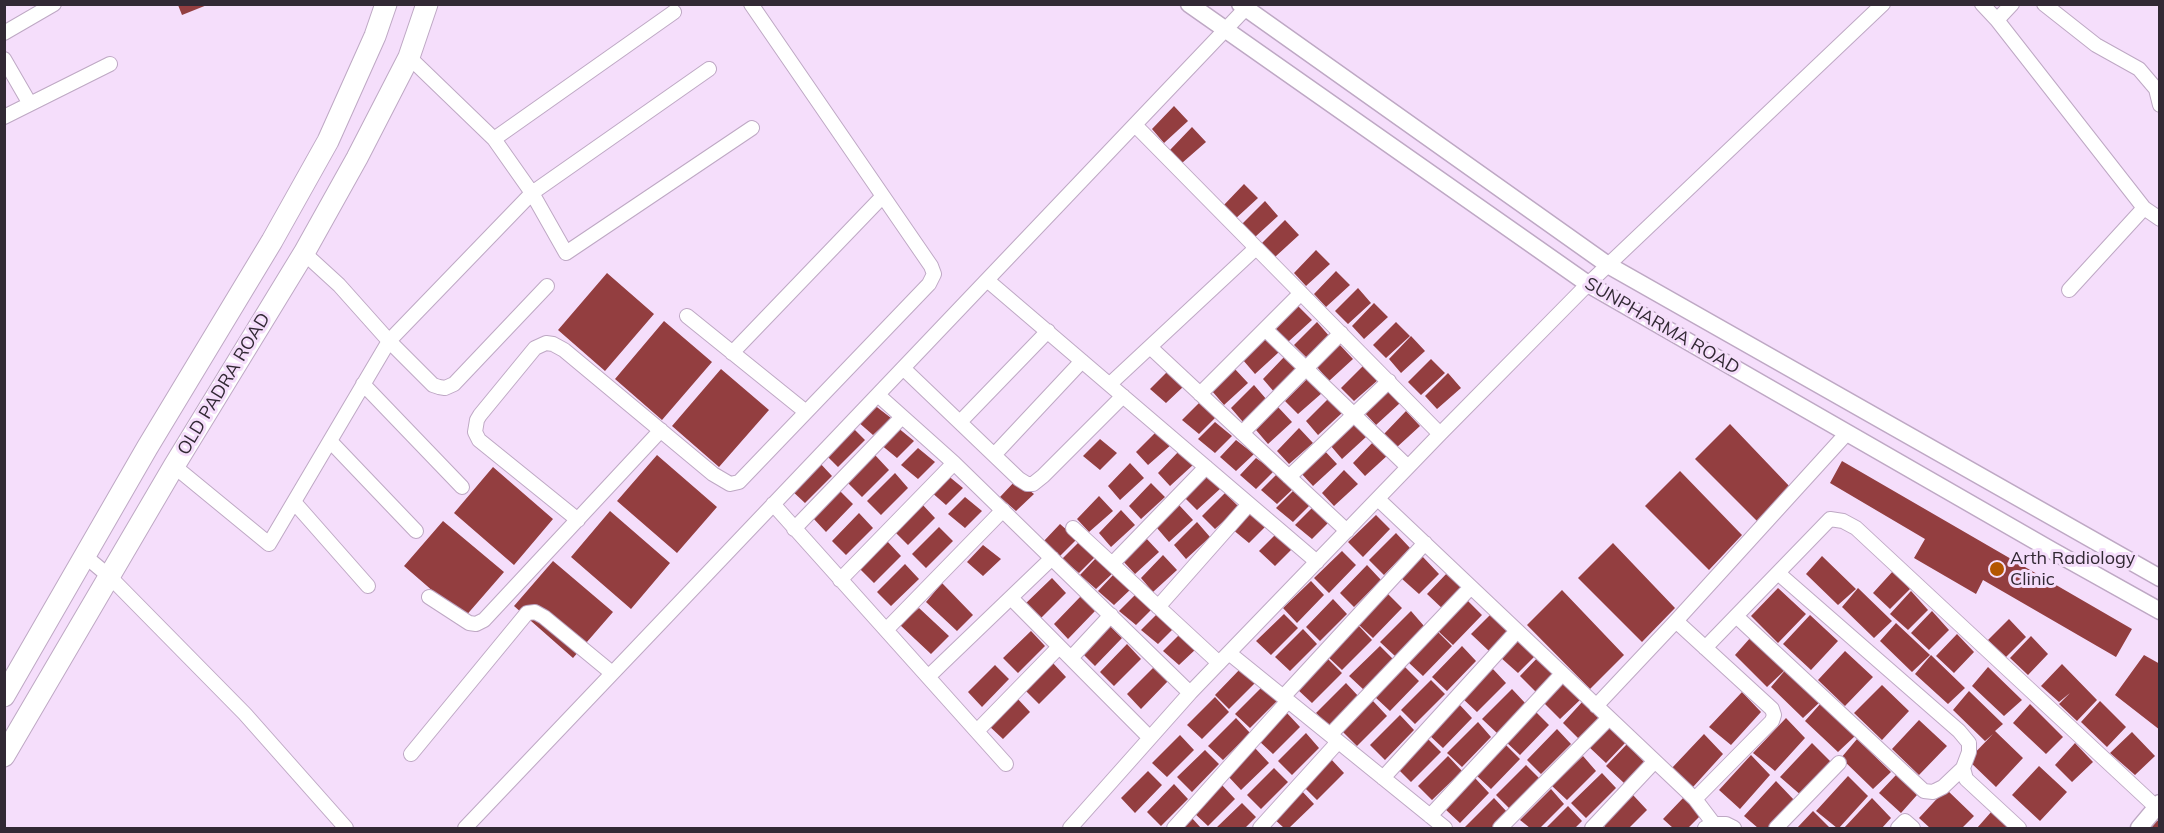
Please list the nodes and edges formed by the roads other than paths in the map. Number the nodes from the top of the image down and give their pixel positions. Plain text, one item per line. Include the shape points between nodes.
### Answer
1 (54, 4) edge
2 (387, 4) edge
3 (427, 4) edge
4 (751, 4) edge
5 (1189, 4) edge
6 (1883, 4) edge
7 (1982, 4) edge
8 (2012, 4) edge
9 (2043, 4) edge
10 (1248, 7) edge
11 (674, 12) dead end
12 (1997, 20) junction
13 (1225, 30) junction
14 (4, 33) edge
15 (409, 57) junction
16 (4, 59) edge
17 (110, 64) dead end
18 (709, 69) dead end
19 (30, 104) junction
20 (2160, 105) edge
21 (4, 117) edge
22 (1135, 125) junction
23 (752, 128) dead end
24 (494, 140) junction
25 (532, 193) junction
26 (882, 197) junction
27 (2144, 208) junction
28 (2160, 219) edge
29 (1256, 248) junction
30 (304, 253) junction
31 (1608, 265) junction
32 (987, 280) junction
33 (1588, 284) junction
34 (547, 286) dead end
35 (2069, 290) dead end
36 (1301, 292) junction
37 (687, 316) dead end
38 (1265, 329) junction
39 (1048, 331) junction
40 (1341, 333) junction
41 (389, 341) junction
42 (1150, 347) junction
43 (732, 352) junction
44 (1082, 361) junction
45 (903, 368) junction
46 (1306, 368) junction
47 (1389, 381) junction
48 (363, 384) junction
49 (1110, 384) junction
50 (1200, 394) junction
51 (878, 395) junction
52 (1123, 396) junction
53 (806, 412) junction
54 (1354, 415) junction
55 (902, 417) junction
56 (960, 422) junction
57 (661, 430) junction
58 (1847, 433) junction
59 (1242, 434) junction
60 (1440, 434) junction
61 (330, 441) junction
62 (994, 455) junction
63 (954, 463) junction
64 (174, 466) junction
65 (1206, 467) junction
66 (1408, 467) junction
67 (1289, 477) junction
68 (462, 487) dead end
69 (1378, 498) junction
70 (294, 502) junction
71 (773, 504) junction
72 (1249, 504) junction
73 (1003, 510) junction
74 (578, 520) junction
75 (1073, 528) dead end
76 (794, 529) junction
77 (417, 531) dead end
78 (1347, 531) junction
79 (1425, 543) junction
80 (85, 556) junction
81 (1053, 558) junction
82 (1317, 562) junction
83 (1112, 564) junction
84 (1778, 573) junction
85 (110, 577) junction
86 (2160, 578) edge
87 (840, 580) junction
88 (369, 586) dead end
89 (1471, 586) junction
90 (429, 597) dead end
91 (1011, 598) junction
92 (1158, 607) junction
93 (2160, 611) edge
94 (1111, 615) junction
95 (1736, 616) junction
96 (1676, 621) junction
97 (886, 630) junction
98 (1517, 631) junction
99 (1059, 647) junction
100 (1705, 648) junction
101 (1071, 658) junction
102 (1224, 658) junction
103 (612, 673) junction
104 (1562, 674) junction
105 (928, 677) junction
106 (1190, 693) junction
107 (4, 696) edge
108 (1285, 699) junction
109 (1596, 706) junction
110 (1609, 718) junction
111 (977, 731) junction
112 (1150, 738) junction
113 (1334, 738) junction
114 (411, 754) dead end
115 (4, 756) edge
116 (1654, 762) junction
117 (1839, 763) dead end
118 (1006, 764) dead end
119 (1963, 768) junction
120 (1383, 778) junction
121 (1695, 799) junction
122 (2158, 805) edge
123 (1430, 816) junction
124 (1710, 826) edge
125 (346, 828) edge
126 (465, 828) edge
127 (1070, 828) edge
128 (1174, 828) edge
129 (1260, 828) edge
130 (1445, 828) edge
131 (1500, 828) edge
132 (1592, 828) edge
133 (1734, 828) edge
134 (1776, 828) edge
135 (1898, 828) edge
136 (1913, 828) edge
137 (2019, 828) edge
138 (2139, 828) edge

1 - 14 street
2 - 80 main road, OLD PADRA ROAD via 328,141
3 - 15 main road, OLD PADRA ROAD
4 - 26 street
5 - 13 street, SUNPHARMA ROAD
6 - 31 street
7 - 12 street
8 - 12 street
9 - 20 street via 2096,45 2139,69 2156,89
10 - 13 street
10 - 31 street, SUNPHARMA ROAD
11 - 24 street
12 - 27 street
13 - 22 street
13 - 33 street, SUNPHARMA ROAD
15 - 24 street
15 - 30 main road, OLD PADRA ROAD
16 - 19 street
17 - 19 street
18 - 25 street
19 - 21 street
22 - 29 street
22 - 32 street
23 - 25 street via 566,254
24 - 25 street
25 - 41 street
26 - 43 street
26 - 53 street via 934,274 929,284
27 - 28 street
27 - 35 street
29 - 36 street
29 - 42 street
30 - 41 street
30 - 64 main road, OLD PADRA ROAD
31 - 33 street
31 - 86 street, SUNPHARMA ROAD
32 - 39 street
32 - 45 street
33 - 58 street, SUNPHARMA ROAD
33 - 60 street
34 - 41 street via 454,384 445,388 433,385
36 - 38 street
36 - 40 street
37 - 43 street
38 - 46 street
38 - 50 street
39 - 44 street
39 - 56 street
40 - 46 street
40 - 47 street
41 - 48 street
42 - 49 street
42 - 50 street
43 - 53 street
44 - 49 street
44 - 62 street
45 - 51 street
45 - 56 street
46 - 54 street
46 - 59 street
47 - 54 street
47 - 60 street
48 - 61 street
48 - 68 street
49 - 52 street
50 - 59 street
51 - 55 street
51 - 71 street
52 - 62 street via 1033,484 1019,479
52 - 65 street
53 - 57 street via 739,482 730,484
54 - 66 street
54 - 67 street
55 - 63 street
55 - 76 street
56 - 62 street
57 - 74 street
57 - 74 street via 564,350 546,342 535,348 480,415 475,432 479,440
58 - 93 street, SUNPHARMA ROAD
58 - 96 street
59 - 67 street
60 - 66 street
61 - 70 street
61 - 77 street
63 - 73 street
63 - 87 street
64 - 70 street via 269,544
64 - 85 main road, OLD PADRA ROAD
65 - 72 street
65 - 83 street
66 - 69 street
67 - 78 street
69 - 78 street
69 - 79 street
70 - 88 street
71 - 76 street
71 - 103 street
72 - 82 street
72 - 92 street
73 - 81 street
73 - 97 street
74 - 90 street via 484,620 469,623
75 - 83 street
76 - 87 street
78 - 82 street
79 - 89 street
79 - 108 street
80 - 85 street
80 - 107 main road, OLD PADRA ROAD
81 - 91 street
81 - 94 street
82 - 102 street
83 - 92 street
84 - 95 street
84 - 119 street via 1959,730 1969,743
84 - 122 street via 1830,519 1843,520
85 - 115 main road, OLD PADRA ROAD
85 - 125 street via 245,714
87 - 97 street
89 - 98 street
89 - 113 street
91 - 99 street
91 - 105 street
92 - 102 street
94 - 101 street
94 - 106 street
95 - 100 street
95 - 119 street via 1924,791 1943,787
96 - 100 street
96 - 109 street
97 - 105 street
98 - 104 street
98 - 120 street
99 - 101 street
99 - 111 street
100 - 121 street via 1774,715
101 - 112 street
102 - 106 street
102 - 108 street
103 - 114 street via 544,617 527,613
103 - 126 street
104 - 109 street
104 - 123 street
105 - 111 street
106 - 112 street
108 - 113 street
108 - 128 street
109 - 110 street
110 - 116 street
110 - 131 street
111 - 118 street
112 - 127 street
113 - 120 street
113 - 129 street
116 - 121 street
116 - 132 street
117 - 134 street
119 - 137 street via 1966,779
120 - 123 street
121 - 124 street
122 - 138 street
123 - 130 street
124 - 133 street via 1726,824
135 - 136 street via 1905,821

